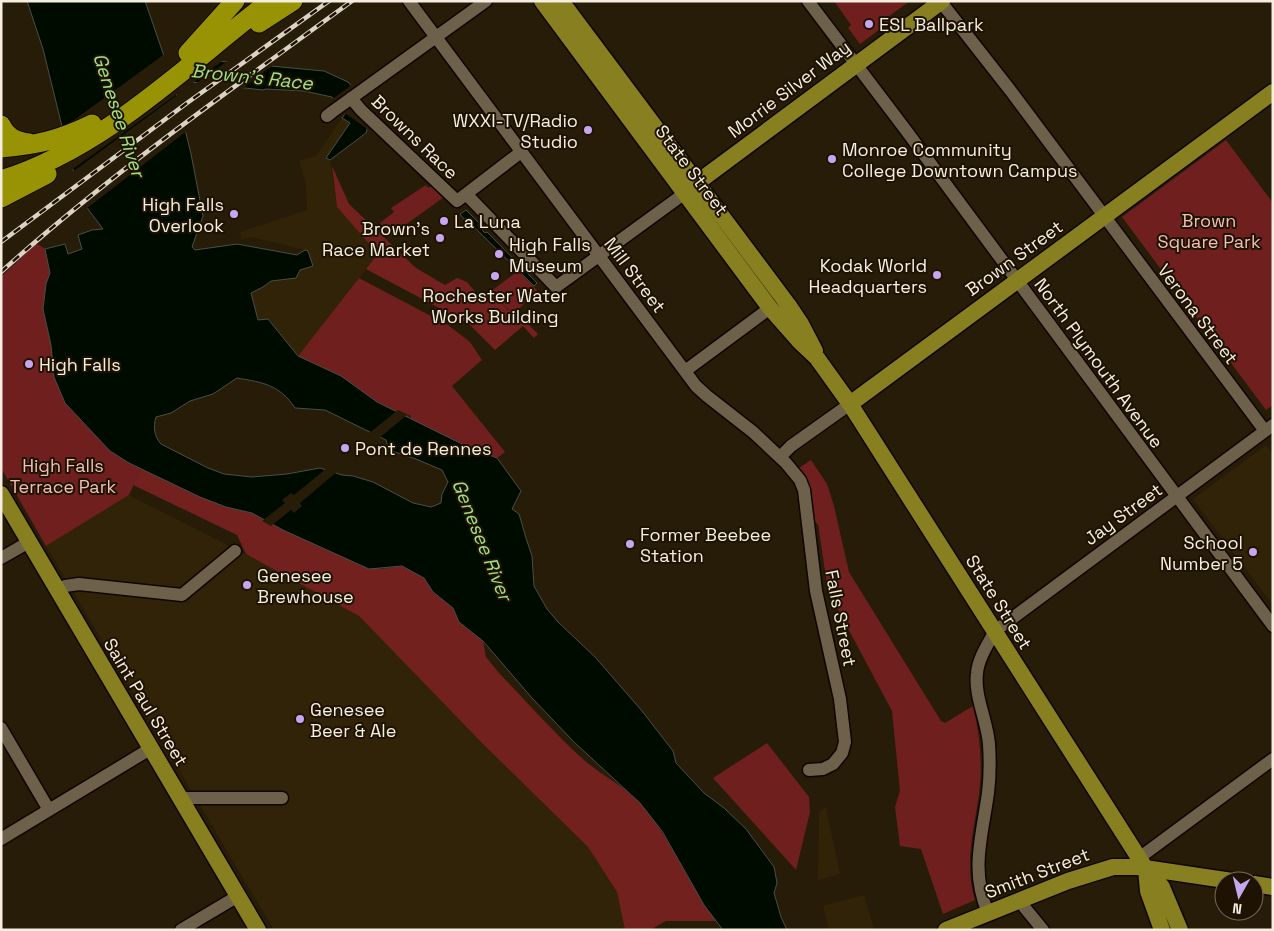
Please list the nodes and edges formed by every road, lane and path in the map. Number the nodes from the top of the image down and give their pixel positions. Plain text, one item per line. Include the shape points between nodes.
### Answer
1 (235, 1) edge
2 (251, 1) edge
3 (270, 1) edge
4 (293, 1) edge
5 (409, 1) edge
6 (486, 1) edge
7 (542, 1) edge
8 (560, 1) edge
9 (808, 1) edge
10 (941, 2) edge
11 (437, 38) junction
12 (195, 54) junction
13 (856, 64) junction
14 (1273, 92) edge
15 (351, 98) junction
16 (327, 116) dead end
17 (1, 125) edge
18 (40, 143) junction
19 (1, 148) edge
20 (63, 149) junction
21 (521, 152) junction
22 (1, 168) edge
23 (1, 180) edge
24 (698, 182) junction
25 (685, 193) junction
26 (461, 197) junction
27 (1, 198) edge
28 (1103, 217) junction
29 (599, 256) junction
30 (1017, 280) junction
31 (770, 308) junction
32 (817, 358) junction
33 (685, 370) junction
34 (850, 404) junction
35 (1269, 428) edge
36 (780, 457) junction
37 (1, 494) edge
38 (1176, 496) junction
39 (29, 542) junction
40 (235, 551) dead end
41 (1, 558) edge
42 (57, 590) junction
43 (1273, 626) edge
44 (995, 631) junction
45 (1, 728) edge
46 (150, 749) junction
47 (1273, 759) edge
48 (809, 770) dead end
49 (180, 798) junction
50 (282, 798) dead end
51 (49, 810) junction
52 (1, 839) edge
53 (1142, 863) junction
54 (1214, 877) edge
55 (238, 896) junction
56 (1021, 900) junction
57 (988, 912) junction
58 (182, 930) edge
59 (258, 930) edge
60 (946, 930) edge
61 (1043, 930) edge
62 (1162, 930) edge
63 (1180, 930) edge

1 - 12 highway
2 - 12 highway
3 - 12 highway
4 - 12 highway
5 - 11 street, Mill Street
6 - 11 street
7 - 25 main road, State Street
8 - 24 main road, State Street
9 - 13 street, North Plymouth Avenue
10 - 13 main road, Morrie Silver Way
10 - 28 street, Verona Street
11 - 15 street
11 - 21 street, Mill Street
12 - 20 highway via 92,124
12 - 20 highway via 92,144
13 - 24 main road, Morrie Silver Way
13 - 30 street, North Plymouth Avenue
14 - 28 main road, Brown Street
15 - 16 street
15 - 26 street, Browns Race
17 - 18 highway via 14,140
18 - 19 highway
18 - 20 highway
20 - 22 highway
20 - 23 highway via 28,171
20 - 27 highway
21 - 26 street
21 - 29 street, Mill Street
24 - 25 main road, Morrie Silver Way
24 - 32 main road, State Street via 795,315
25 - 29 street
25 - 31 main road, State Street
26 - 29 street, Browns Race via 556,287
28 - 30 main road, Brown Street
28 - 35 street, Verona Street
29 - 33 street, Mill Street
30 - 34 main road, Brown Street
30 - 38 street, North Plymouth Avenue
31 - 32 main road, State Street
31 - 33 street
32 - 34 main road, State Street
33 - 36 street, Mill Street via 703,393
34 - 36 street, Brown Street
34 - 44 main road, State Street
35 - 38 street, Jay Street
36 - 48 street, Falls Street via 803,486 818,597 845,738 844,750 838,760 823,769
37 - 39 main road, Saint Paul Street
38 - 43 street, North Plymouth Avenue
38 - 44 street, Jay Street
39 - 41 street
39 - 42 main road, Saint Paul Street
40 - 42 street via 182,595 80,584
42 - 46 main road, Saint Paul Street
44 - 53 main road, State Street
44 - 57 street via 977,673 988,737 989,767 978,875
45 - 51 street
46 - 49 main road, Saint Paul Street
46 - 51 street
47 - 53 street
49 - 50 street
49 - 55 main road, Saint Paul Street
51 - 52 street
53 - 54 main road, Smith Street
53 - 56 main road, Smith Street via 1080,876
53 - 62 main road
53 - 63 main road, State Street via 1163,889
55 - 58 street
55 - 59 main road, Saint Paul Street
56 - 57 main road, Smith Street
56 - 61 street
57 - 60 main road, Smith Street

